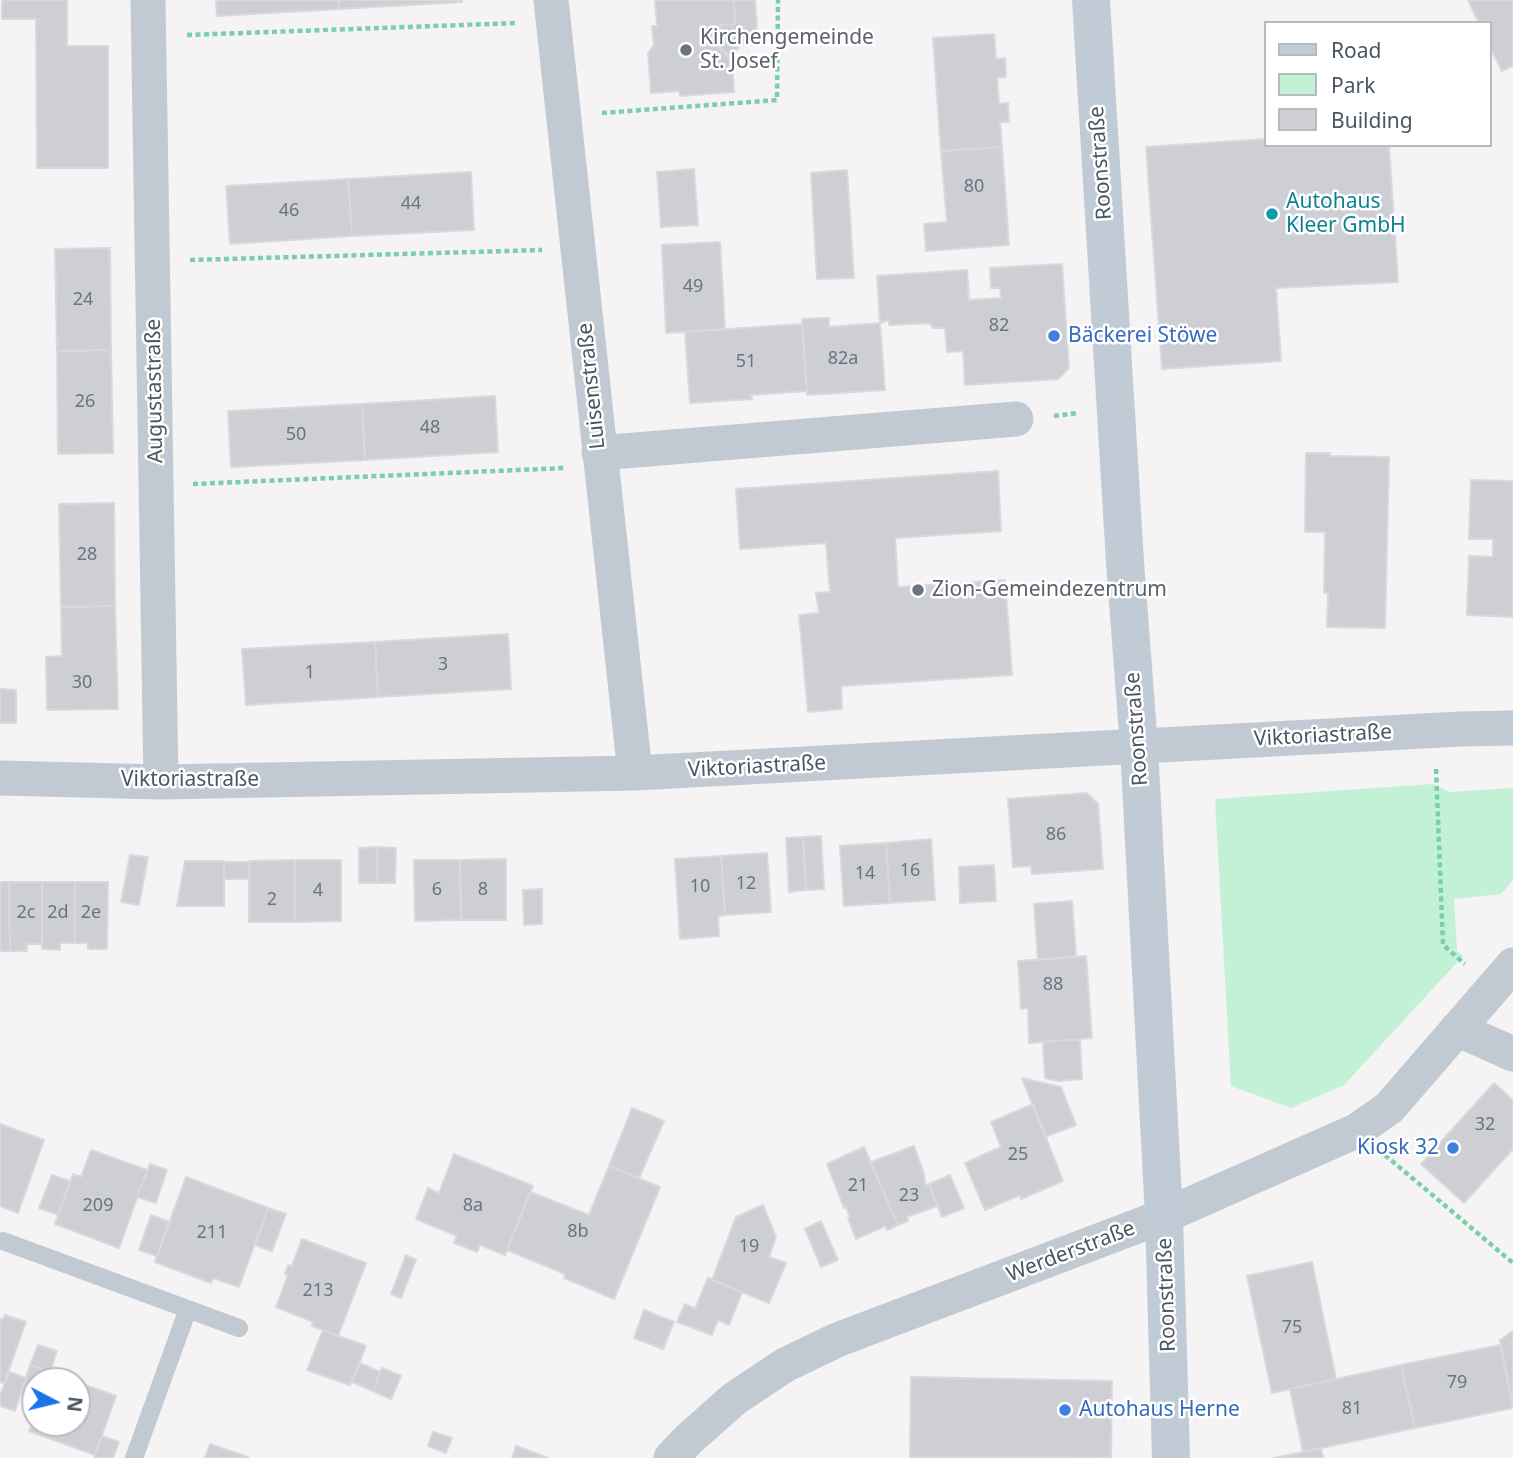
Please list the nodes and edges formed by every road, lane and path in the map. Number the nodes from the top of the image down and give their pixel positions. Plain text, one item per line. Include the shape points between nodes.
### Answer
1 (149, 0) edge
2 (778, 0) edge
3 (1091, 0) edge
4 (552, 11) edge
5 (149, 37) junction
6 (563, 116) junction
7 (578, 249) junction
8 (152, 261) junction
9 (1116, 410) junction
10 (1016, 419) joint
11 (600, 460) junction
12 (156, 485) junction
13 (1513, 728) edge
14 (1435, 730) junction
15 (1139, 747) junction
16 (635, 773) junction
17 (0, 778) edge
18 (161, 782) junction
19 (1503, 977) edge
20 (1457, 1030) junction
21 (1513, 1054) edge
22 (1356, 1131) junction
23 (1164, 1216) junction
24 (3, 1241) dead end
25 (1513, 1263) edge
26 (188, 1309) junction
27 (239, 1328) dead end
28 (134, 1458) edge
29 (671, 1458) edge
30 (1171, 1458) edge

1 - 5 street, Augustastraße
2 - 6 path via 777,100
3 - 9 street, Roonstraße
4 - 5 path
4 - 6 street, Luisenstraße
5 - 8 street, Augustastraße
6 - 7 street, Luisenstraße
7 - 8 path
7 - 11 street, Luisenstraße
8 - 12 street, Augustastraße
9 - 10 path
9 - 15 street, Roonstraße
10 - 11 street
11 - 12 path
11 - 16 street, Luisenstraße
12 - 18 street, Augustastraße
13 - 14 street, Viktoriastraße
14 - 15 street, Viktoriastraße
14 - 19 path via 1443,945
15 - 16 street, Viktoriastraße
15 - 23 street, Roonstraße
16 - 18 street, Viktoriastraße
17 - 18 street, Viktoriastraße
19 - 20 street, Werderstraße
20 - 21 street
20 - 22 street, Werderstraße via 1389,1108
22 - 23 street, Werderstraße
22 - 25 path
23 - 29 street, Werderstraße via 837,1340 785,1365 734,1399
23 - 30 street, Roonstraße
24 - 26 lane
26 - 27 lane
26 - 28 lane

